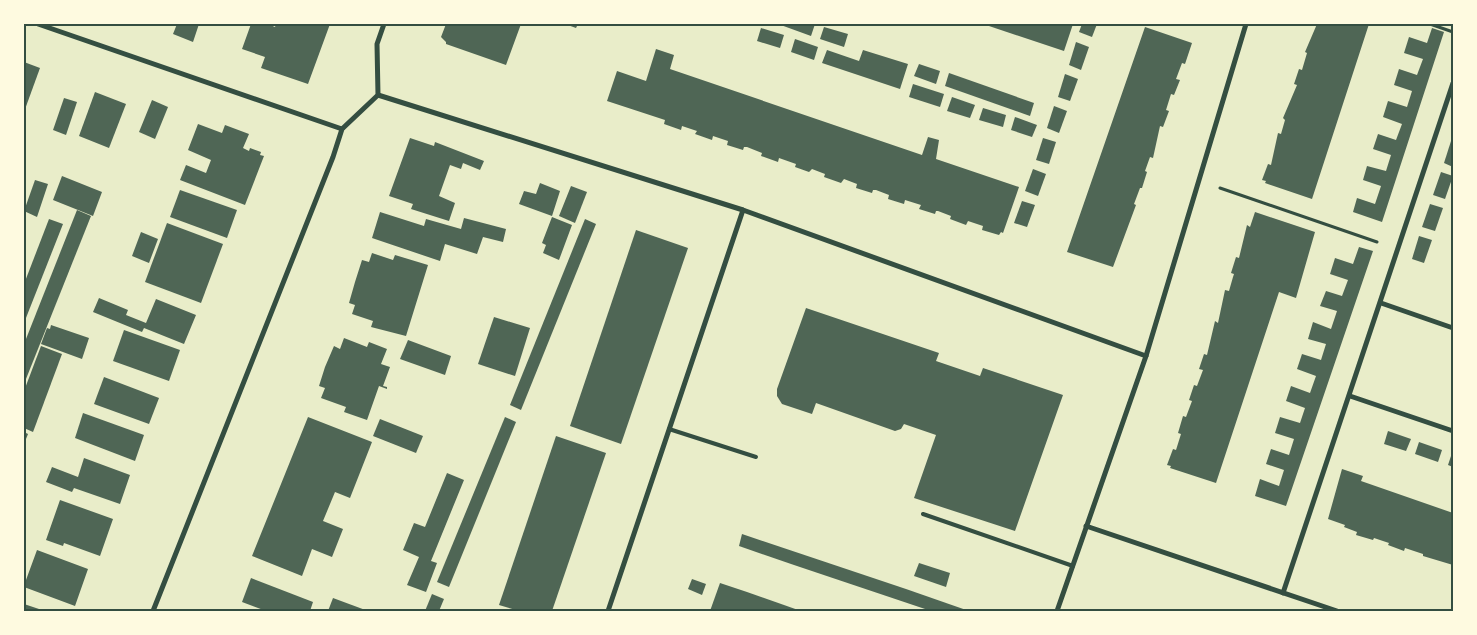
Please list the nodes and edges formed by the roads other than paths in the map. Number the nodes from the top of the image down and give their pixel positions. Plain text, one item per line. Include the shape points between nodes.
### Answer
1 (38, 24) edge
2 (384, 24) edge
3 (1246, 24) edge
4 (1453, 84) edge
5 (378, 95) junction
6 (342, 129) junction
7 (743, 210) junction
8 (1381, 303) junction
9 (1453, 328) edge
10 (1146, 356) junction
11 (1350, 396) junction
12 (669, 429) junction
13 (1453, 431) edge
14 (756, 457) dead end
15 (923, 514) dead end
16 (1086, 526) junction
17 (1073, 566) junction
18 (1283, 593) junction
19 (153, 611) edge
20 (608, 611) edge
21 (1057, 611) edge
22 (1337, 611) edge

1 - 6 street
2 - 5 street via 377,44
3 - 10 street
4 - 8 street
5 - 6 street
5 - 7 street
6 - 19 street
7 - 10 street
7 - 12 street
8 - 9 street
8 - 11 street
10 - 16 street
11 - 13 street
11 - 18 street
12 - 14 lane
12 - 20 street
15 - 17 lane
16 - 17 street
16 - 18 street
17 - 21 street
18 - 22 street

